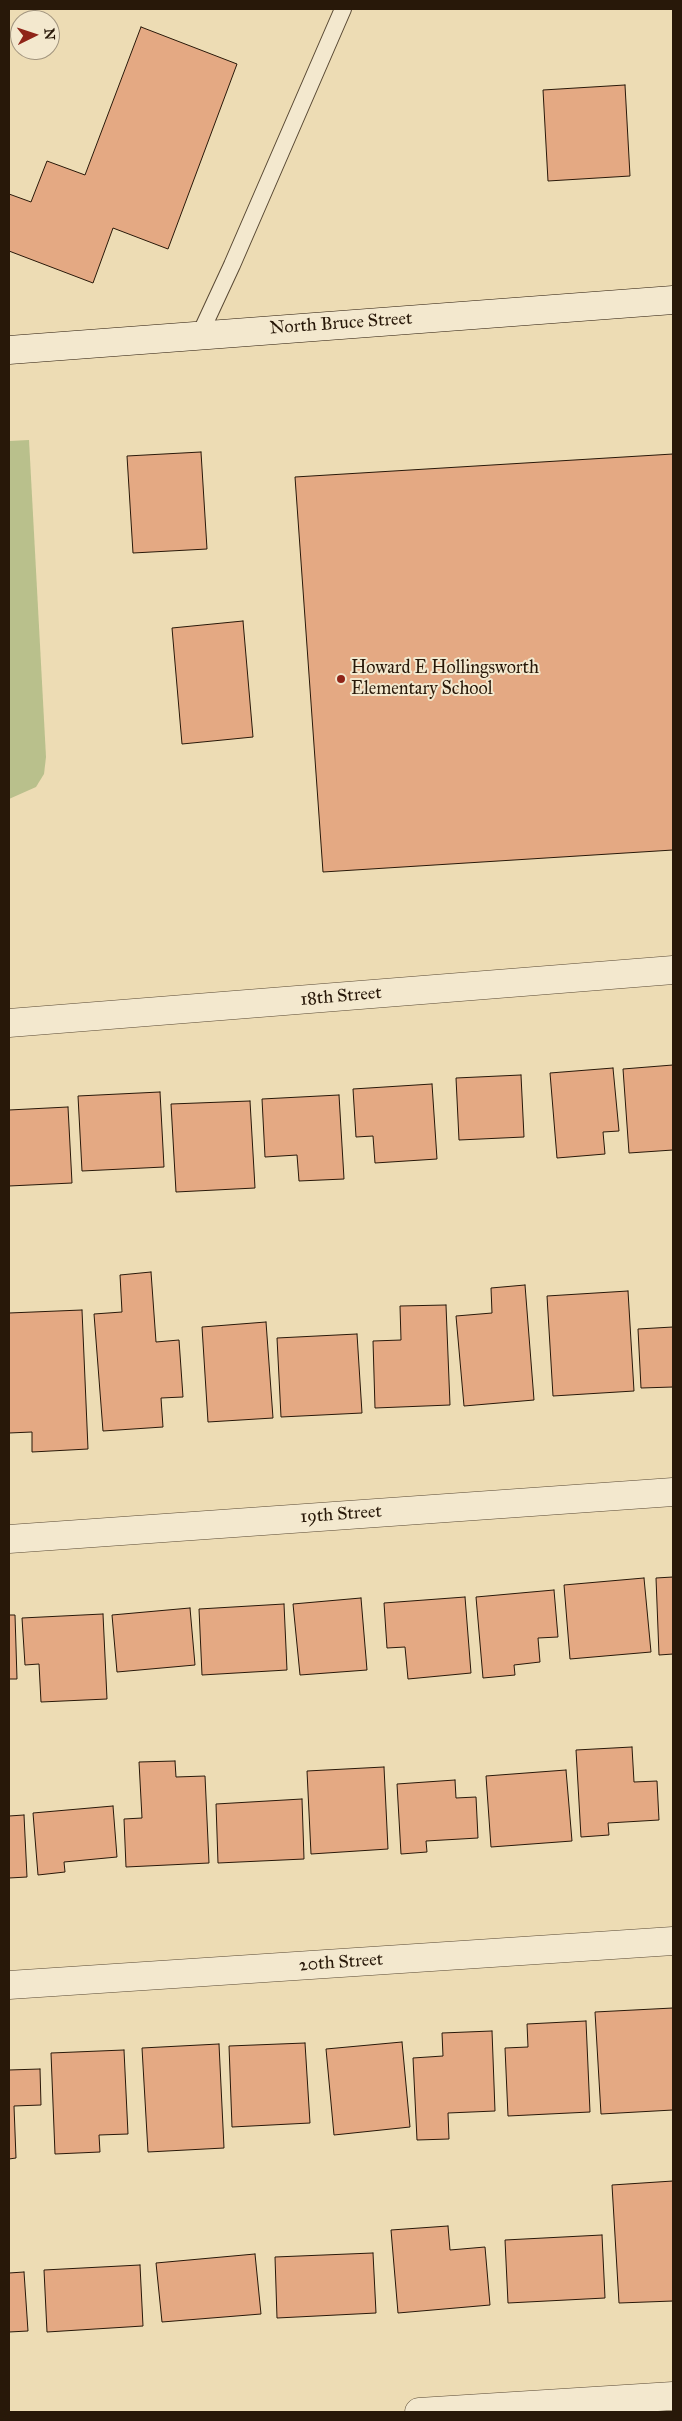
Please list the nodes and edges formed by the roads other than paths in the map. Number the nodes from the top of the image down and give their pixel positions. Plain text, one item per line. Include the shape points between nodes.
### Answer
1 (343, 9) edge
2 (673, 300) edge
3 (200, 334) junction
4 (9, 350) edge
5 (673, 970) edge
6 (9, 1023) edge
7 (673, 1492) edge
8 (9, 1539) edge
9 (673, 1941) edge
10 (9, 1985) edge
11 (673, 2396) edge
12 (419, 2412) edge

1 - 3 lane
2 - 3 street, North Bruce Street
3 - 4 street, North Bruce Street
5 - 6 street, 18th Street
7 - 8 street, 19th Street
9 - 10 street, 20th Street
11 - 12 street

